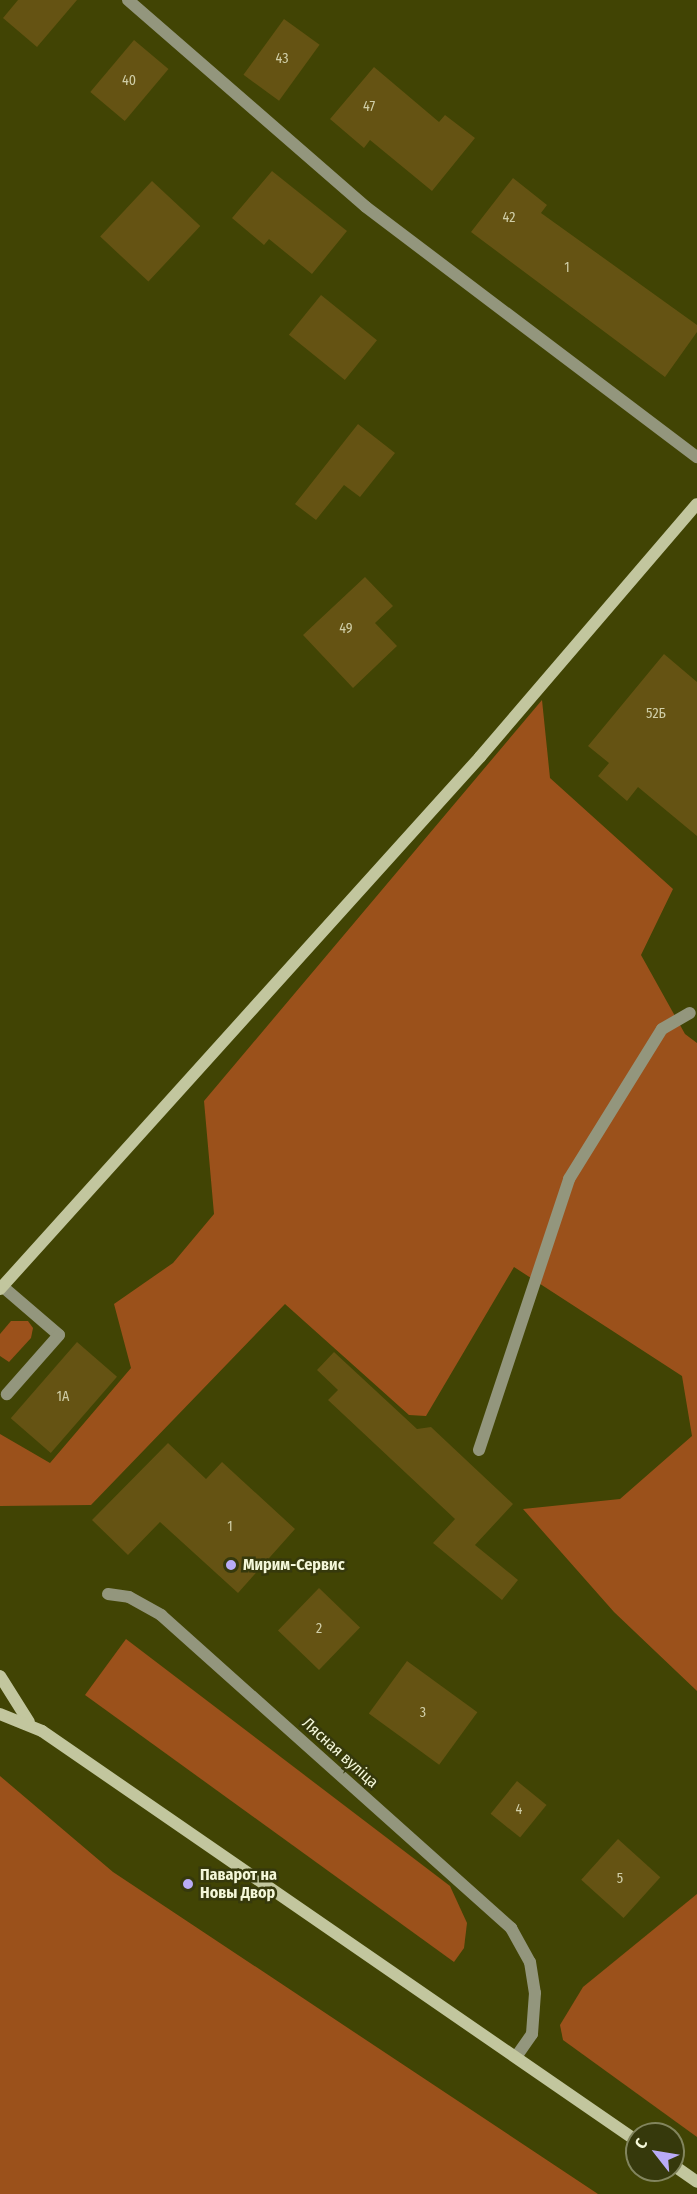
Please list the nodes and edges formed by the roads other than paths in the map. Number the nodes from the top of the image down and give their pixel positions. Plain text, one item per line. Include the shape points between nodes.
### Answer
1 (128, 0) edge
2 (697, 457) edge
3 (697, 504) edge
4 (690, 1013) dead end
5 (1, 1288) edge
6 (7, 1394) dead end
7 (479, 1450) dead end
8 (108, 1594) dead end
9 (0, 1676) edge
10 (0, 1714) edge
11 (29, 1722) junction
12 (516, 2057) junction
13 (625, 2133) edge

1 - 2 street via 366,207
3 - 5 main road via 480,757
4 - 7 street via 662,1029 569,1179
5 - 6 street via 59,1335
8 - 12 street, Лясная вуліца via 129,1597 160,1615 511,1928 530,1962 535,1993 532,2034
9 - 11 main road
10 - 11 main road
11 - 12 main road
12 - 13 main road

